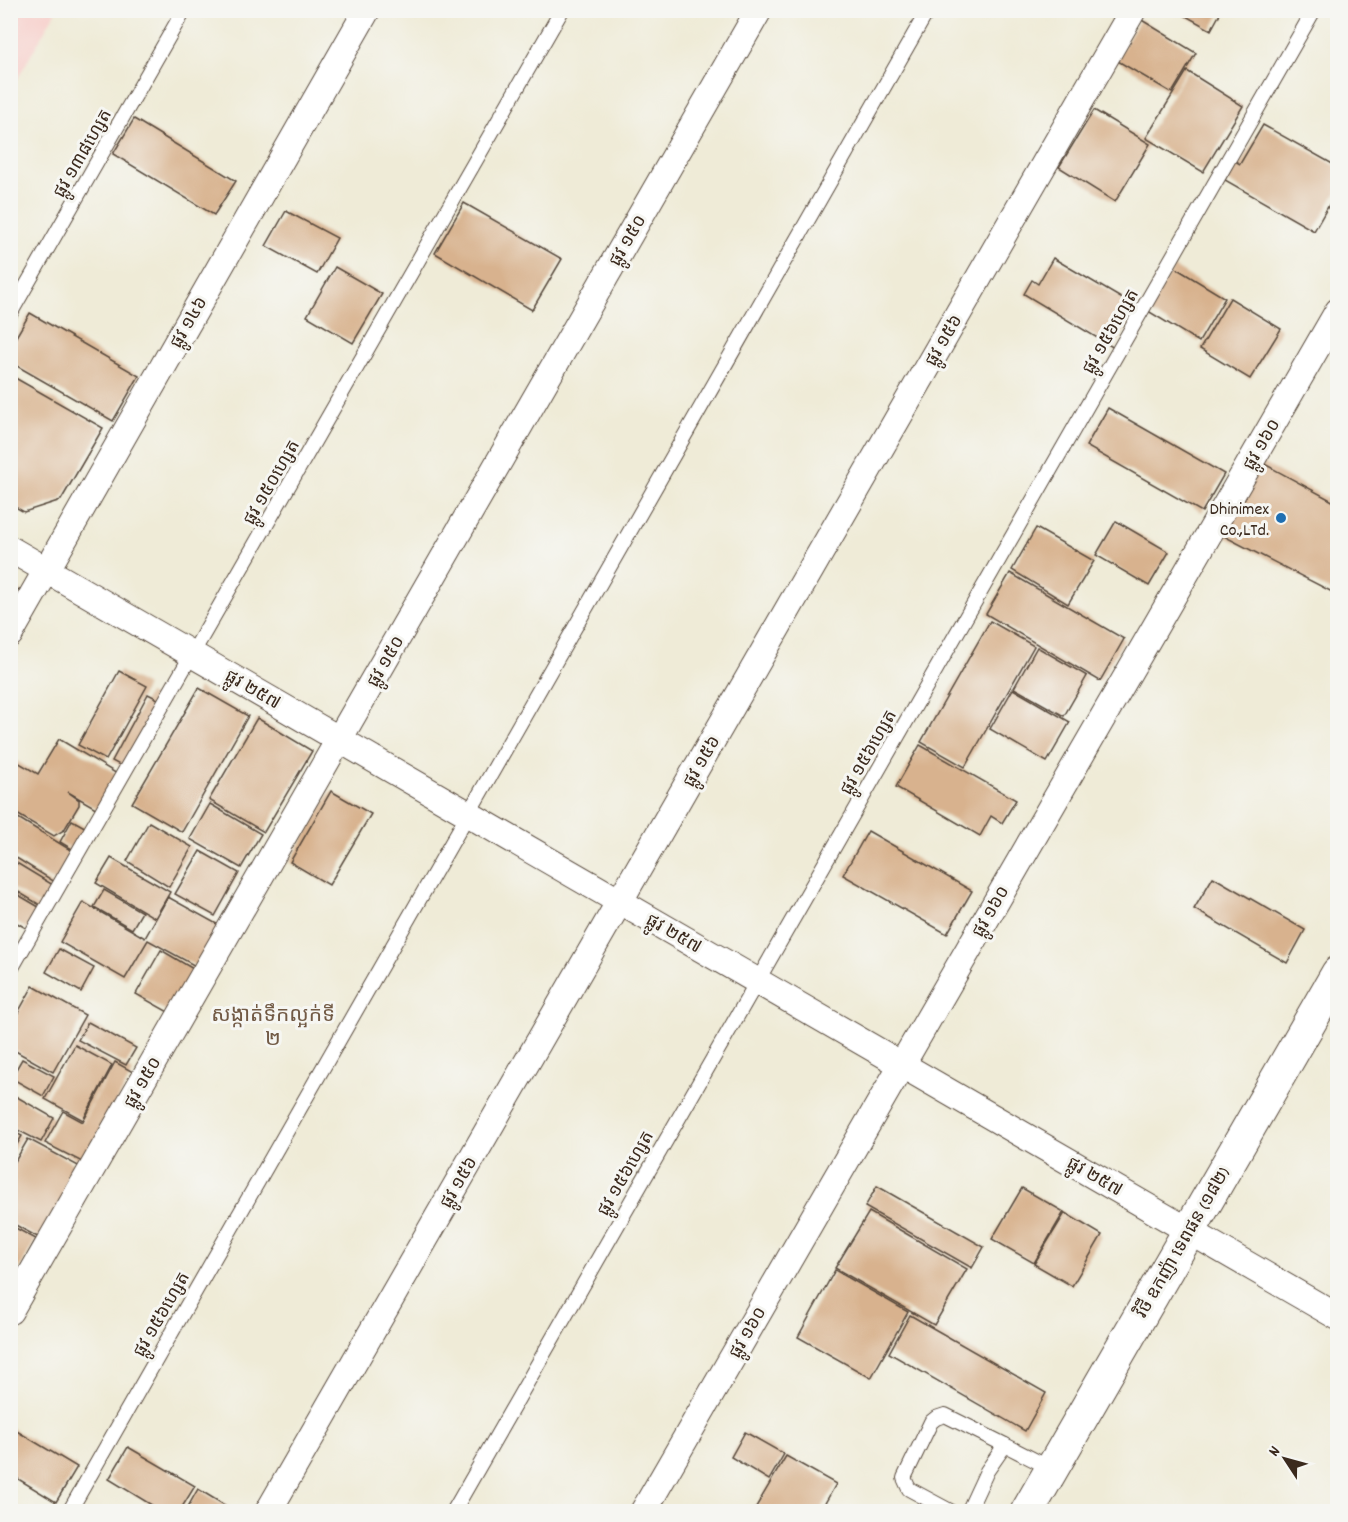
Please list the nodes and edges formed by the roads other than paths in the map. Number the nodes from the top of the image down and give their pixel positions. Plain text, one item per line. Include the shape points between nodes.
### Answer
1 (184, 10) edge
2 (367, 10) edge
3 (562, 10) edge
4 (759, 10) edge
5 (928, 10) edge
6 (1133, 10) edge
7 (1314, 10) edge
8 (1338, 311) edge
9 (10, 314) edge
10 (10, 549) edge
11 (47, 570) junction
12 (10, 634) edge
13 (192, 654) junction
14 (340, 739) junction
15 (469, 814) junction
16 (620, 902) junction
17 (10, 971) edge
18 (1338, 973) edge
19 (756, 981) junction
20 (902, 1064) junction
21 (1189, 1231) junction
22 (10, 1311) edge
23 (1338, 1317) edge
24 (1005, 1445) junction
25 (1052, 1469) junction
26 (69, 1512) edge
27 (268, 1512) edge
28 (453, 1512) edge
29 (643, 1512) edge
30 (952, 1512) edge
31 (968, 1512) edge
32 (1027, 1512) edge

1 - 9 lane, ផ្លូវ ១៣៨ហ្សេត
2 - 11 street, ផ្លូវ ១៤៦
3 - 13 lane, ផ្លូវ ១៥០ហ្សេត
4 - 14 street, ផ្លូវ ១៥០
5 - 15 lane, ផ្លូវ ១៥៦ហ្សេត
6 - 16 street, ផ្លូវ ១៥៦
7 - 19 lane, ផ្លូវ ១៥៦ហ្សេត
8 - 20 street, ផ្លូវ ១៦០
10 - 11 street, ផ្លូវ ២៥៧
11 - 12 street, ផ្លូវ ១៤៦
11 - 13 street, ផ្លូវ ២៥៧
13 - 14 street, ផ្លូវ ២៥៧
13 - 17 lane, ផ្លូវ ១៥០ហ្សេត
14 - 15 street, ផ្លូវ ២៥៧
14 - 22 street, ផ្លូវ ១៥០
15 - 16 street, ផ្លូវ ២៥៧
15 - 26 lane, ផ្លូវ ១៥៦ហ្សេត
16 - 19 street, ផ្លូវ ២៥៧
16 - 27 street, ផ្លូវ ១៥៦
18 - 21 street, វិថី ឧកញ៉ា ទេពផន (១៨២)
19 - 20 street, ផ្លូវ ២៥៧
19 - 28 lane, ផ្លូវ ១៥៦ហ្សេត
20 - 21 street, ផ្លូវ ២៥៧
20 - 29 street, ផ្លូវ ១៦០
21 - 23 street, ផ្លូវ ២៥៧
21 - 25 street, វិថី ឧកញ៉ា ទេពផន (១៨២)
24 - 25 lane
24 - 30 lane via 945,1415 931,1422 904,1478 905,1484
24 - 31 lane via 987,1471
25 - 32 street, វិថី ឧកញ៉ា ទេពផន (១៨២)

